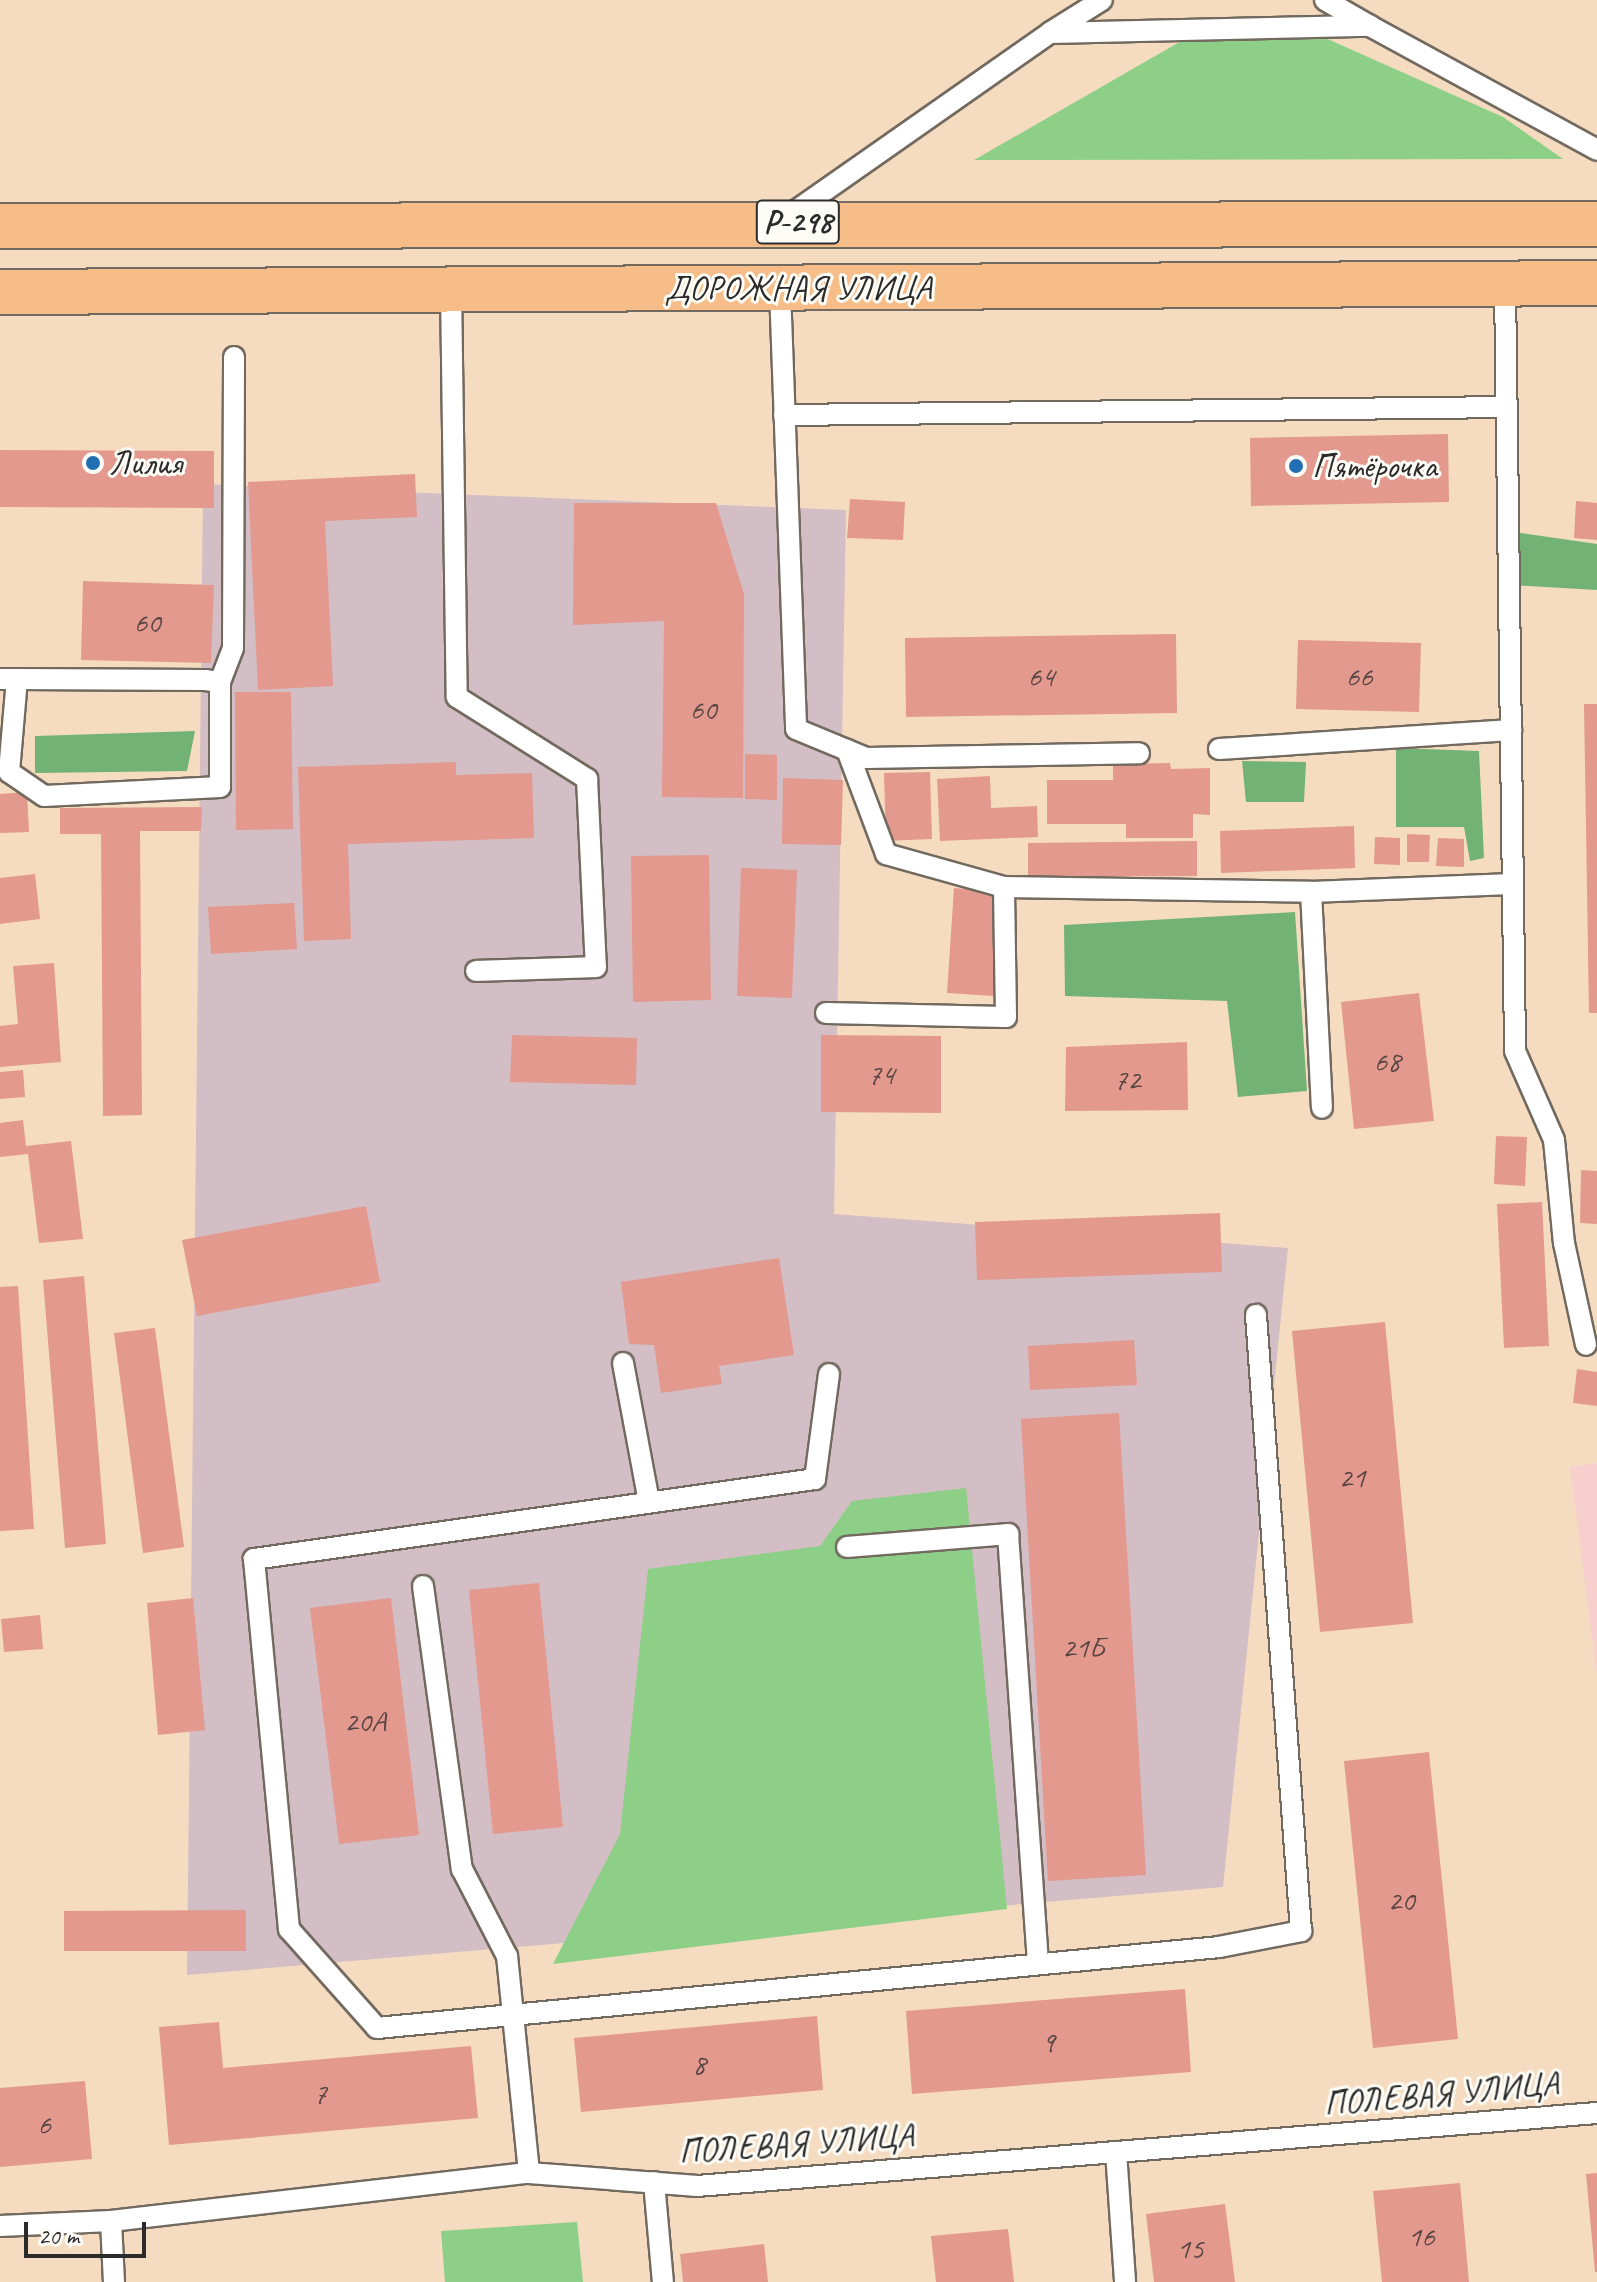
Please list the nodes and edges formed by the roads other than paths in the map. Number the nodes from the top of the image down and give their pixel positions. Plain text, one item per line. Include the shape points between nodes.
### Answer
1 (1102, 0) edge
2 (1325, 0) edge
3 (1370, 26) junction
4 (1050, 33) junction
5 (1597, 150) edge
6 (780, 222) junction
7 (1597, 224) edge
8 (0, 226) edge
9 (1597, 283) edge
10 (1505, 284) junction
11 (451, 288) junction
12 (780, 289) junction
13 (0, 292) edge
14 (234, 357) dead end
15 (1507, 407) junction
16 (784, 415) junction
17 (9, 679) edge
18 (220, 682) junction
19 (1511, 730) junction
20 (1219, 749) dead end
21 (847, 750) junction
22 (1139, 753) dead end
23 (1510, 884) junction
24 (1004, 887) junction
25 (1311, 892) junction
26 (476, 971) dead end
27 (826, 1013) dead end
28 (1322, 1108) dead end
29 (1256, 1315) dead end
30 (1586, 1345) dead end
31 (623, 1363) dead end
32 (829, 1374) dead end
33 (649, 1502) junction
34 (847, 1547) dead end
35 (423, 1586) dead end
36 (1038, 1963) junction
37 (509, 2012) junction
38 (1597, 2113) edge
39 (1116, 2152) junction
40 (529, 2173) junction
41 (654, 2182) junction
42 (111, 2221) junction
43 (0, 2226) edge
44 (114, 2282) edge
45 (663, 2282) edge
46 (1125, 2282) edge

1 - 4 lane
2 - 3 lane
3 - 4 lane
3 - 5 lane
4 - 6 lane
6 - 7 highway, ДОРОЖНАЯ УЛИЦА / Р-298
6 - 8 highway, ДОРОЖНАЯ УЛИЦА / Р-298
9 - 10 highway, ДОРОЖНАЯ УЛИЦА / Р-298
10 - 12 highway, ДОРОЖНАЯ УЛИЦА / Р-298
10 - 15 lane
11 - 12 highway, ДОРОЖНАЯ УЛИЦА / Р-298
11 - 13 highway, ДОРОЖНАЯ УЛИЦА / Р-298
11 - 26 lane via 457,697 587,779 596,967
12 - 16 lane
14 - 18 lane via 233,648
15 - 16 lane
15 - 19 lane
16 - 21 lane via 796,729
17 - 18 lane
17 - 18 lane via 9,772 44,796 220,787
19 - 20 lane
19 - 23 lane
21 - 22 lane via 866,758
21 - 24 lane via 886,854
23 - 25 lane
23 - 30 lane via 1515,1051 1554,1140 1564,1243
24 - 25 lane
24 - 27 lane via 1006,1017
25 - 28 lane
29 - 36 lane via 1301,1931 1219,1947
31 - 33 lane
32 - 33 lane via 815,1479
33 - 37 lane via 254,1559 289,1929 377,2028
34 - 36 lane via 1008,1534
35 - 37 lane via 462,1869 507,1956
36 - 37 lane
37 - 40 lane
38 - 39 lane, ПОЛЕВАЯ УЛИЦА
39 - 41 lane, ПОЛЕВАЯ УЛИЦА via 697,2186
39 - 46 lane
40 - 41 lane, ПОЛЕВАЯ УЛИЦА
40 - 42 lane, ПОЛЕВАЯ УЛИЦА
41 - 45 lane
42 - 43 lane, ПОЛЕВАЯ УЛИЦА
42 - 44 lane

